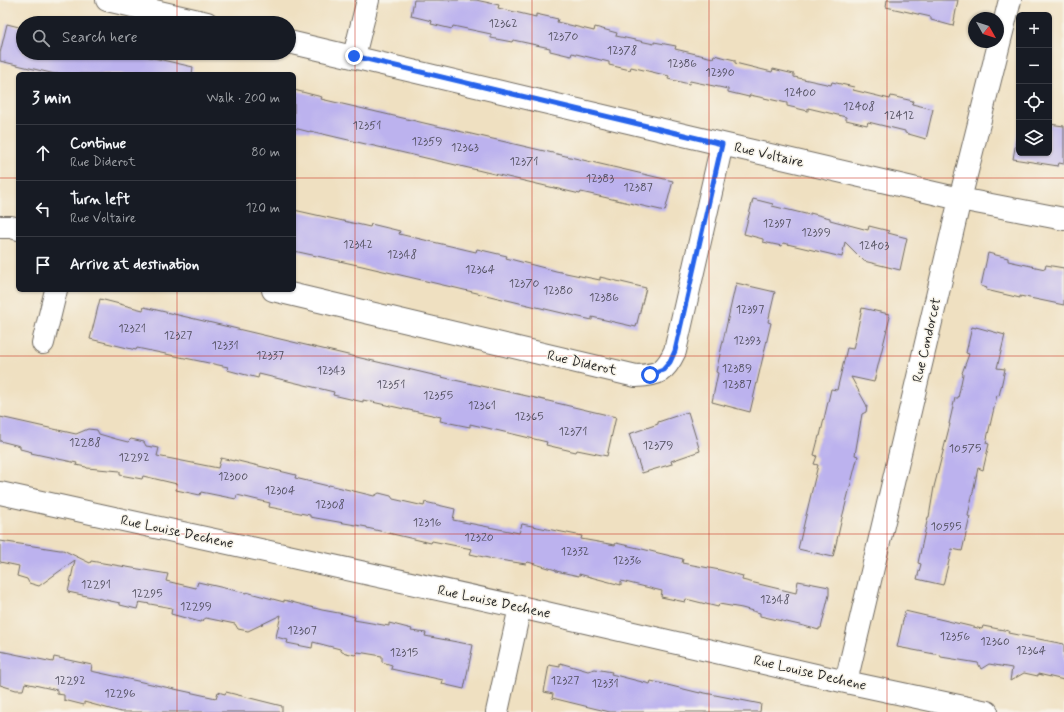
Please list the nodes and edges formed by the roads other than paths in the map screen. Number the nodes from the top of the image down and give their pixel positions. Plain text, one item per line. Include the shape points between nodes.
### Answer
1 (107, 0) edge
2 (368, 0) edge
3 (1010, 0) edge
4 (177, 16) edge
5 (296, 44) edge
6 (354, 56) junction
7 (722, 144) junction
8 (960, 199) junction
9 (1064, 219) edge
10 (0, 228) edge
11 (16, 228) edge
12 (56, 292) edge
13 (281, 292) edge
14 (43, 343) dead end
15 (0, 493) edge
16 (520, 607) junction
17 (846, 682) junction
18 (497, 712) edge
19 (987, 712) edge

1 - 4 street
2 - 6 street
3 - 8 street, Rue Condorcet
5 - 6 street, Rue Voltaire
6 - 7 street, Rue Voltaire
7 - 8 street, Rue Voltaire
7 - 13 street, Rue Diderot via 675,351 663,370 650,375 636,376
8 - 9 street, Rue Voltaire
8 - 17 street, Rue Condorcet
10 - 11 street
12 - 14 street
15 - 16 street, Rue Louise Dechene
16 - 17 street, Rue Louise Dechene
16 - 18 street
17 - 19 street, Rue Louise Dechene

